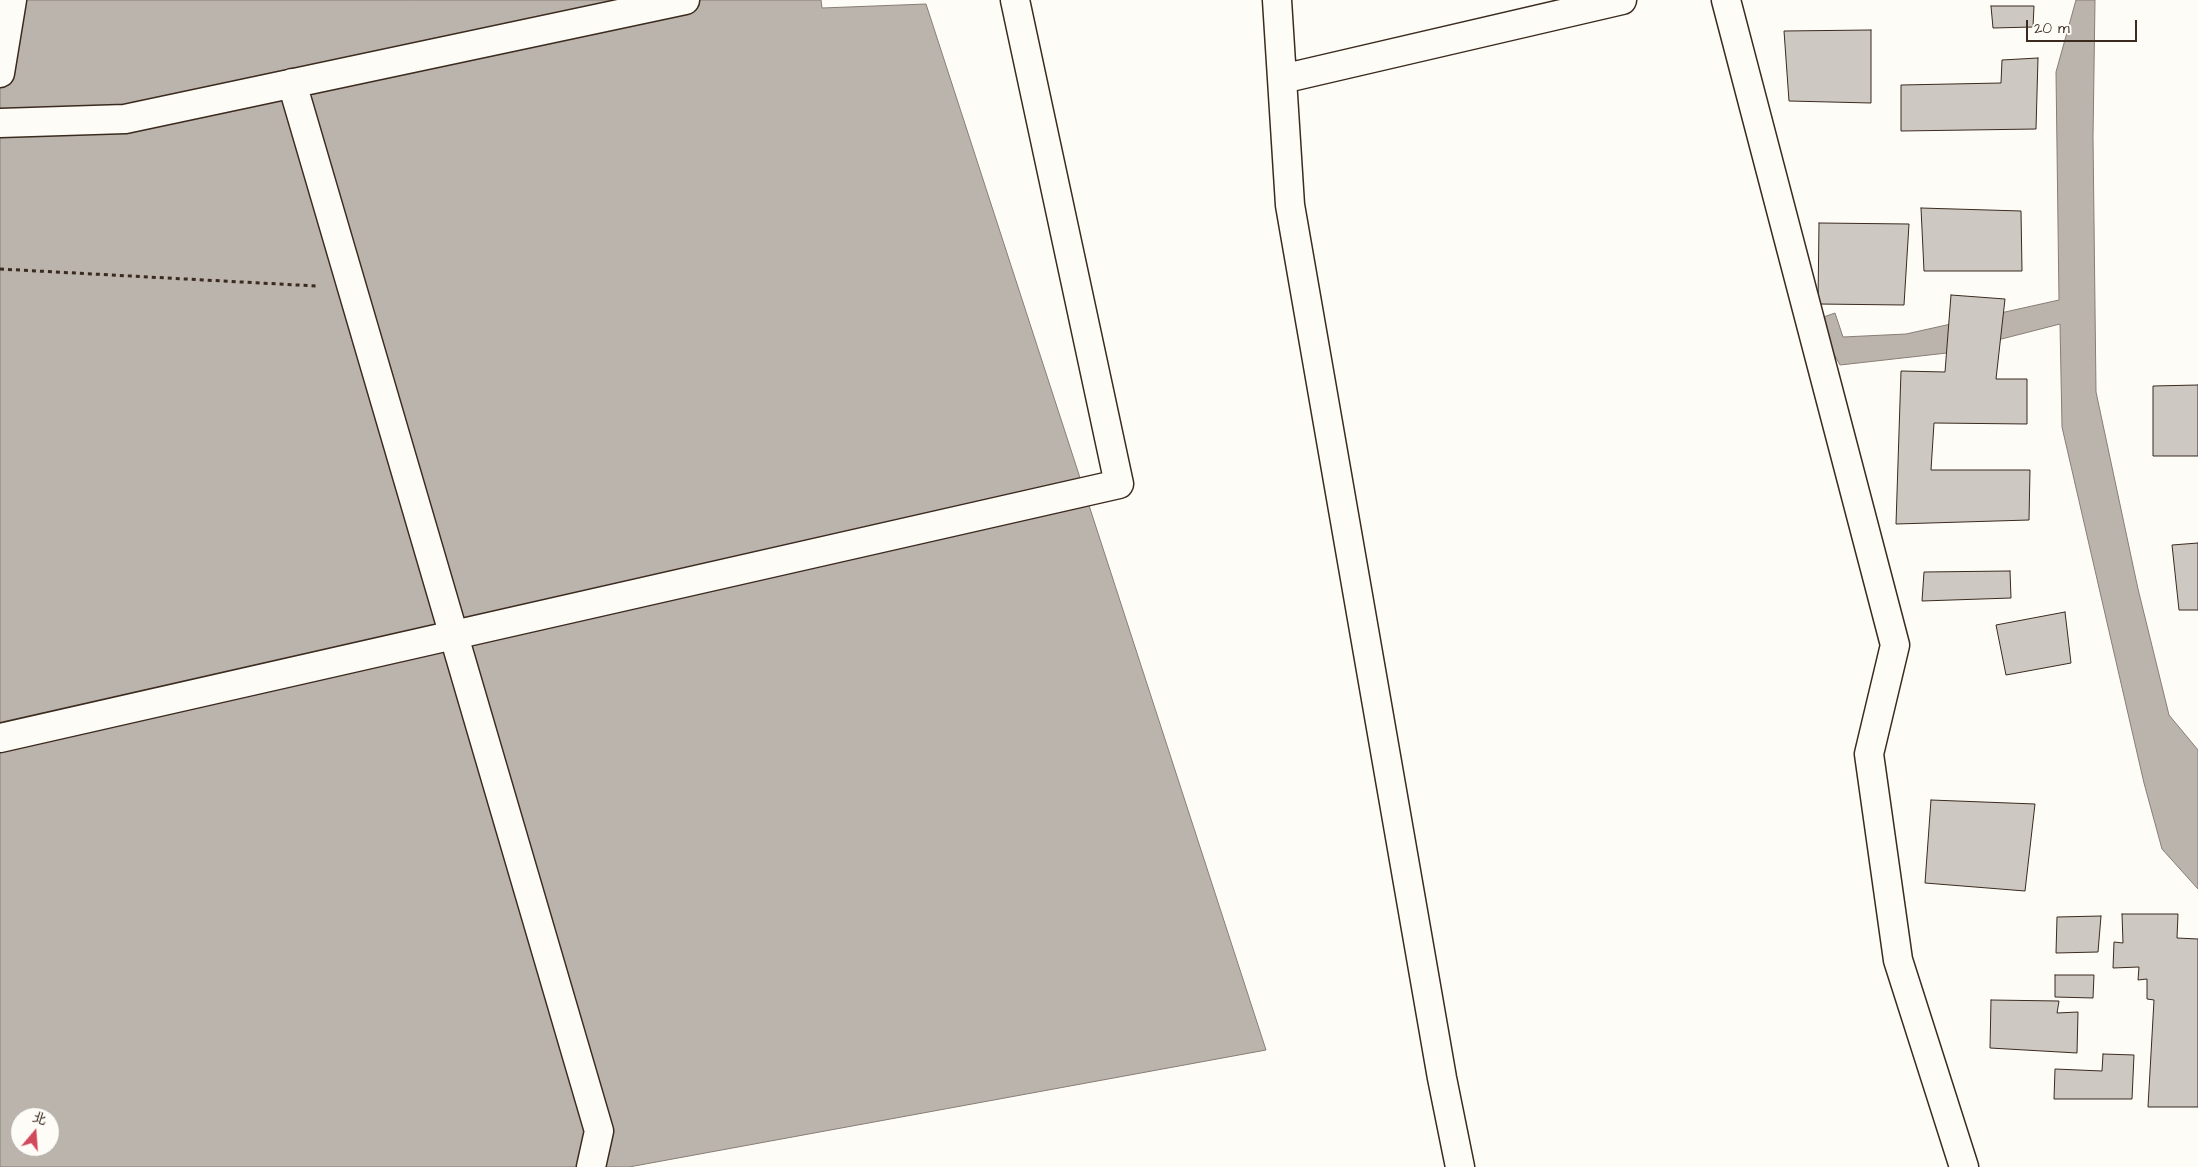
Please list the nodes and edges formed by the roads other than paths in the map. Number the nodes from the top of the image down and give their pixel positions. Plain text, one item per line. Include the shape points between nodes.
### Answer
1 (12, 0) edge
2 (685, 0) edge
3 (1015, 0) edge
4 (1277, 0) edge
5 (1622, 0) edge
6 (1726, 0) edge
7 (0, 73) edge
8 (1282, 79) junction
9 (292, 84) junction
10 (0, 123) edge
11 (454, 635) junction
12 (0, 738) edge
13 (591, 1167) edge
14 (1460, 1167) edge
15 (1964, 1167) edge

1 - 7 street
2 - 9 street
3 - 11 street via 1119,484
4 - 8 street
5 - 8 street
6 - 15 street via 1895,645 1869,754 1898,960
8 - 14 street via 1290,205
9 - 10 street via 125,119
9 - 11 street
11 - 12 street
11 - 13 street via 599,1131

